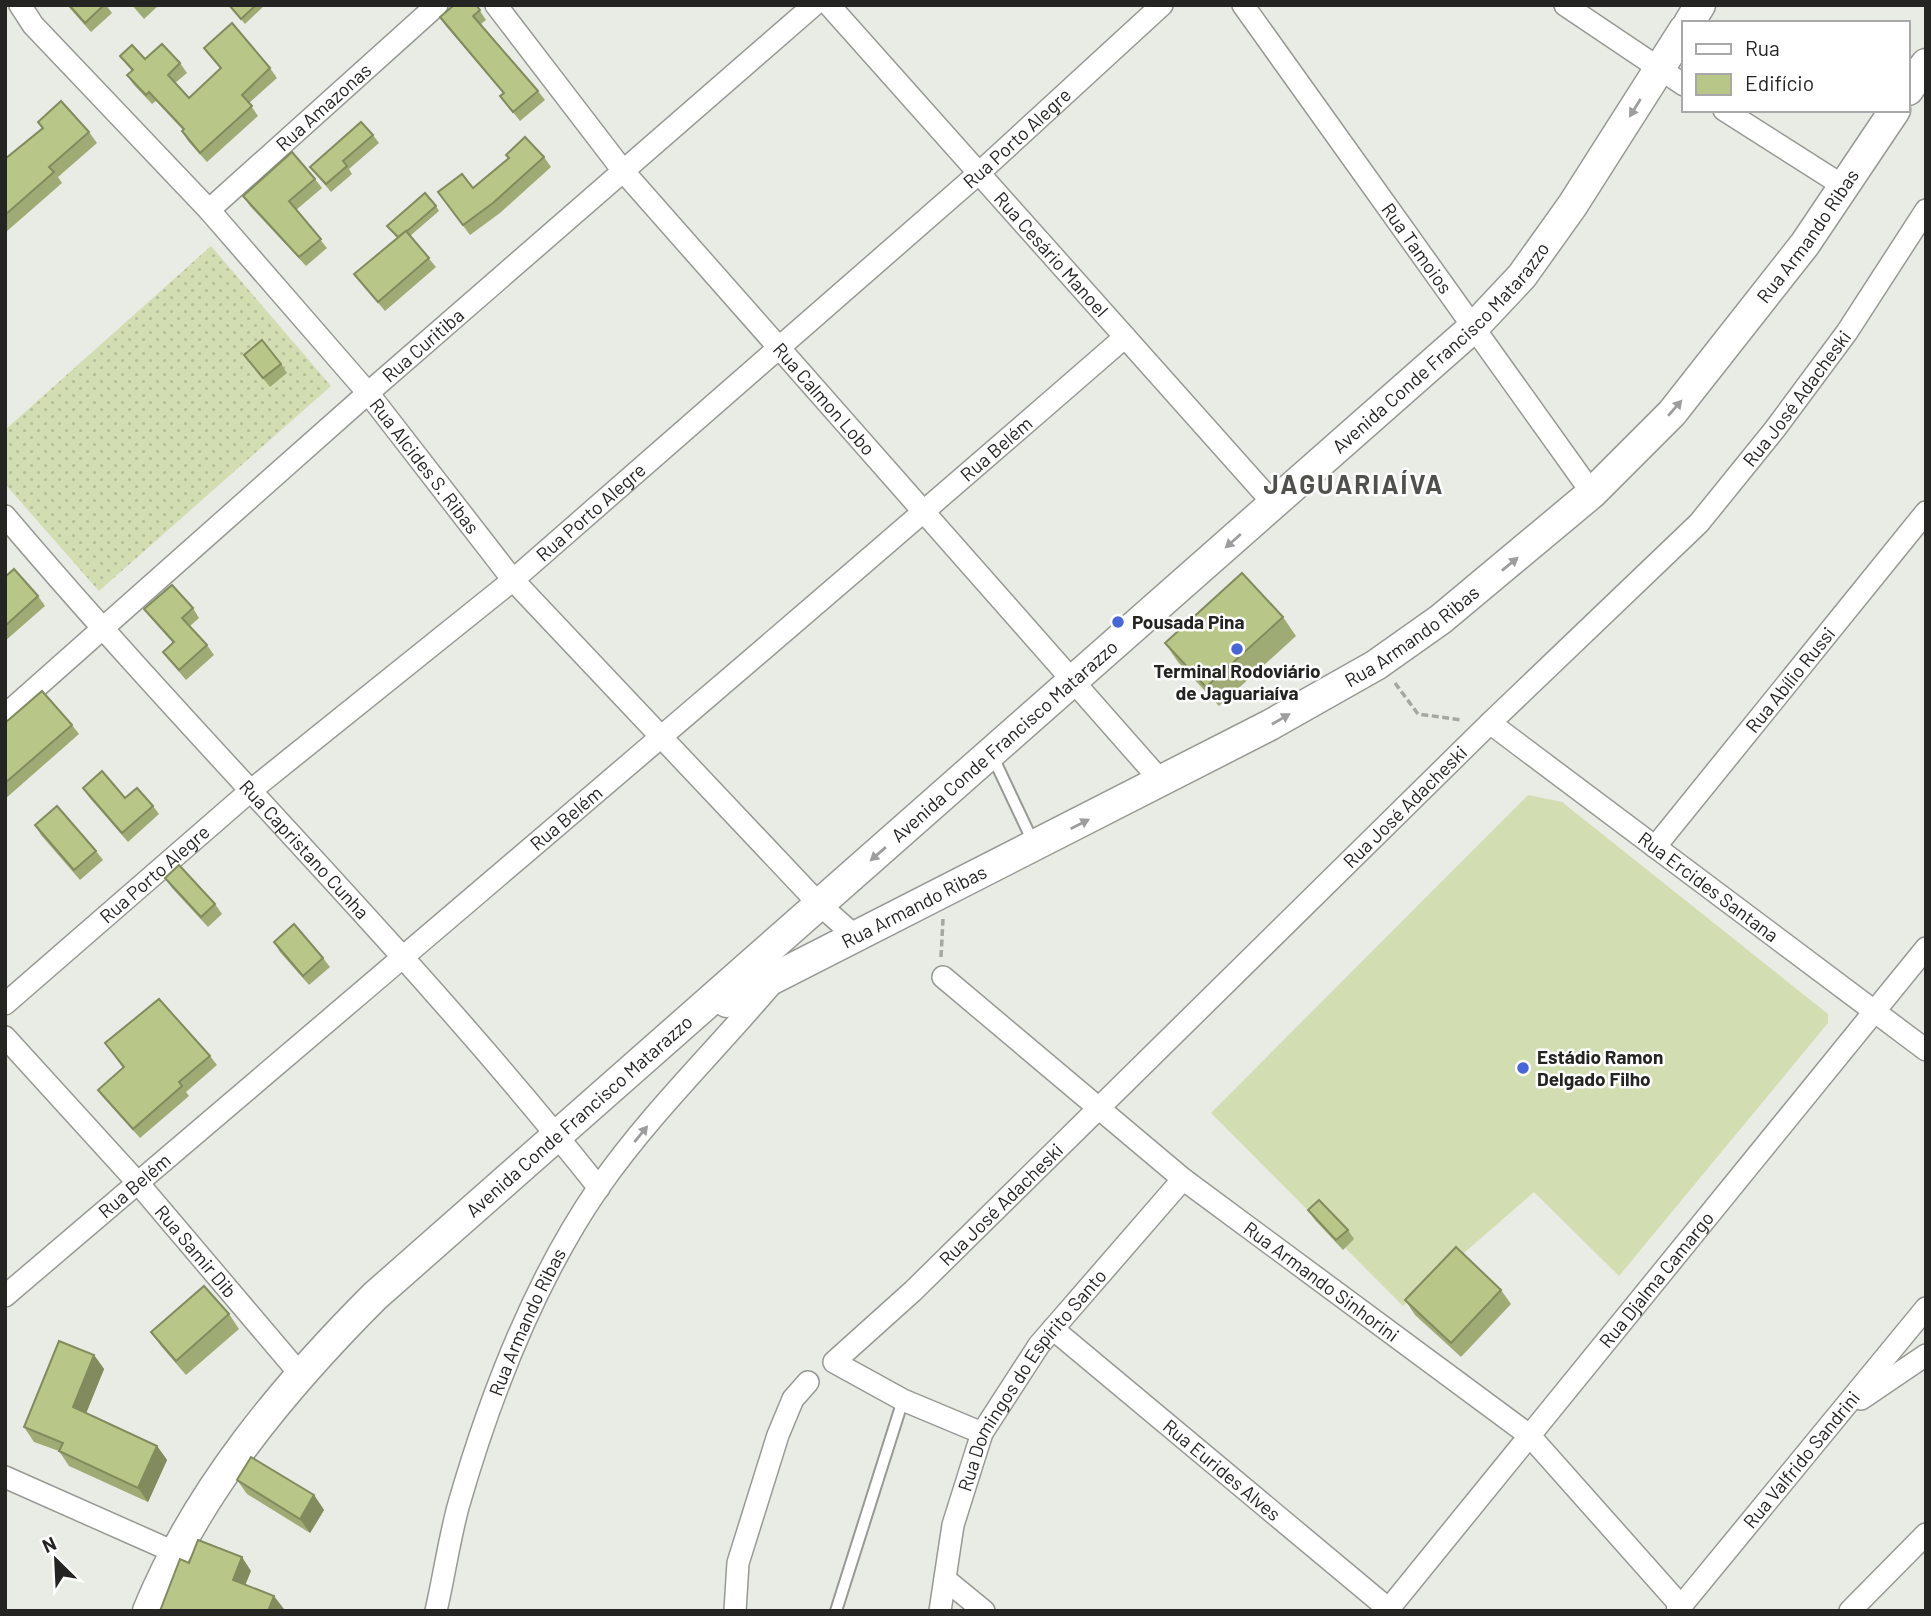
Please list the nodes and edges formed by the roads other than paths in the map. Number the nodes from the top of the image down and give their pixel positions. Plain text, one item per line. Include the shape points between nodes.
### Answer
1 (20, 5) edge
2 (437, 5) edge
3 (496, 5) edge
4 (814, 5) edge
5 (829, 5) edge
6 (1163, 5) edge
7 (1243, 5) edge
8 (1565, 5) edge
9 (1700, 5) edge
10 (1690, 21) edge
11 (1682, 33) edge
12 (1926, 64) edge
13 (1659, 69) junction
14 (1682, 84) edge
15 (1910, 87) edge
16 (1727, 112) edge
17 (1894, 112) edge
18 (624, 172) junction
19 (979, 173) junction
20 (1845, 187) junction
21 (209, 210) junction
22 (1926, 210) edge
23 (1475, 327) junction
24 (1125, 337) junction
25 (779, 348) junction
26 (368, 393) junction
27 (1592, 493) junction
28 (1274, 504) junction
29 (924, 511) junction
30 (1926, 512) edge
31 (5, 516) edge
32 (513, 580) junction
33 (102, 630) junction
34 (1075, 682) junction
35 (5, 715) edge
36 (1490, 723) junction
37 (662, 740) junction
38 (992, 755) junction
39 (1162, 782) junction
40 (249, 792) junction
41 (1036, 846) junction
42 (1655, 847) junction
43 (820, 905) junction
44 (856, 937) junction
45 (1926, 948) edge
46 (402, 956) junction
47 (778, 976) junction
48 (943, 977) road end
49 (5, 1004) edge
50 (1876, 1010) junction
51 (687, 1023) junction
52 (5, 1037) edge
53 (1926, 1050) edge
54 (1098, 1110) junction
55 (558, 1136) junction
56 (1183, 1179) junction
57 (138, 1183) junction
58 (598, 1188) junction
59 (5, 1296) edge
60 (1926, 1308) edge
61 (1053, 1329) junction
62 (1926, 1355) edge
63 (300, 1374) junction
64 (808, 1382) dead end
65 (903, 1400) junction
66 (1845, 1410) junction
67 (982, 1433) junction
68 (1529, 1435) junction
69 (5, 1476) edge
70 (1926, 1534) edge
71 (174, 1552) junction
72 (945, 1579) junction
73 (1679, 1608) edge
74 (1389, 1610) edge
75 (149, 1611) edge
76 (436, 1611) edge
77 (735, 1611) edge
78 (836, 1611) edge
79 (940, 1611) edge
80 (984, 1611) edge
81 (1850, 1611) edge

1 - 21 street, Rua Alcides S. Ribas via 33,25
2 - 21 street, Rua Amazonas
3 - 18 street, Rua Calmon Lobo
4 - 18 street, Rua Curitiba
5 - 19 street, Rua Cesário Manoel
6 - 19 street, Rua Porto Alegre
7 - 23 street, Rua Tamoios
8 - 13 street
9 - 10 street
11 - 13 street, Avenida Conde Francisco Matarazzo
12 - 15 street
13 - 14 street
13 -> 23 street, Avenida Conde Francisco Matarazzo via 1572,206 1522,276
16 - 20 street
17 - 20 street, Rua Armando Ribas
18 - 25 street, Rua Calmon Lobo
18 - 26 street, Rua Curitiba
19 - 24 street, Rua Cesário Manoel
19 - 25 street, Rua Porto Alegre
27 -> 20 street, Rua Armando Ribas via 1672,413
21 - 26 street, Rua Alcides S. Ribas
22 - 36 street, Rua José Adacheski via 1847,332 1699,523
23 - 27 street, Rua Tamoios
23 - 28 street, Avenida Conde Francisco Matarazzo
24 - 28 street, Rua Cesário Manoel
24 - 29 street, Rua Belém
25 - 29 street, Rua Calmon Lobo
25 - 32 street, Rua Porto Alegre
26 - 32 street, Rua Alcides S. Ribas
26 - 33 street, Rua Curitiba
39 -> 27 street, Rua Armando Ribas via 1376,665 1441,619
28 -> 34 street, Avenida Conde Francisco Matarazzo
29 - 34 street, Rua Calmon Lobo
29 - 37 street, Rua Belém
30 - 42 street, Rua Abílio Russi
31 - 33 street, Rua Capristano Cunha
32 - 37 street, Rua Alcides S. Ribas
32 - 40 street, Rua Porto Alegre
33 - 35 street, Rua Curitiba
33 - 40 street, Rua Capristano Cunha
34 - 38 street, Avenida Conde Francisco Matarazzo
34 - 39 street, Rua Calmon Lobo
36 - 42 street, Rua Ercides Santana
36 - 54 street, Rua José Adacheski
37 - 43 street, Rua Alcides S. Ribas
37 - 46 street, Rua Belém
38 - 41 lane
38 -> 43 street, Avenida Conde Francisco Matarazzo
41 -> 39 street, Rua Armando Ribas
40 - 46 street, Rua Capristano Cunha
40 - 49 street, Rua Porto Alegre
41 - 44 street, Rua Armando Ribas
42 - 50 street, Rua Ercides Santana
43 - 44 street, Rua Alcides S. Ribas
43 - 51 street, Avenida Conde Francisco Matarazzo
44 - 47 street, Rua Armando Ribas
45 - 50 street, Rua Djalma Camargo
46 - 55 street, Rua Capristano Cunha
46 - 57 street, Rua Belém
47 - 51 street, Rua Armando Ribas
58 -> 47 street, Rua Armando Ribas
48 - 54 street, Rua Armando Sinhorini
50 - 53 street, Rua Ercides Santana
50 - 68 street, Rua Djalma Camargo
51 - 55 street, Avenida Conde Francisco Matarazzo
52 - 57 street, Rua Samir Dib
54 - 56 street, Rua Armando Sinhorini
54 - 65 street, Rua José Adacheski via 834,1362
55 - 58 street, Rua Capristano Cunha
55 - 63 street, Avenida Conde Francisco Matarazzo via 375,1296
56 - 61 street, Rua Domingos do Espírito Santo
56 - 68 street, Rua Armando Sinhorini
57 - 59 street, Rua Belém
57 - 63 street, Rua Samir Dib
58 - 76 street, Rua Armando Ribas via 544,1283 492,1401 458,1508
60 - 66 street, Rua Valfrido Sandrini
61 - 67 street, Rua Domingos do Espírito Santo
61 - 74 street, Rua Eurides Alves
62 - 66 street
63 - 71 street, Avenida Conde Francisco Matarazzo
64 - 77 street via 793,1399 778,1435 738,1563
65 - 67 street
65 - 78 lane
66 - 73 street, Rua Valfrido Sandrini
67 - 72 street, Rua Domingos do Espírito Santo via 953,1525
68 - 73 street, Rua Armando Sinhorini
68 - 74 street, Rua Djalma Camargo
69 - 71 street
70 - 81 street
71 - 75 street, Avenida Conde Francisco Matarazzo
72 - 79 street, Rua Domingos do Espírito Santo
72 - 80 street

